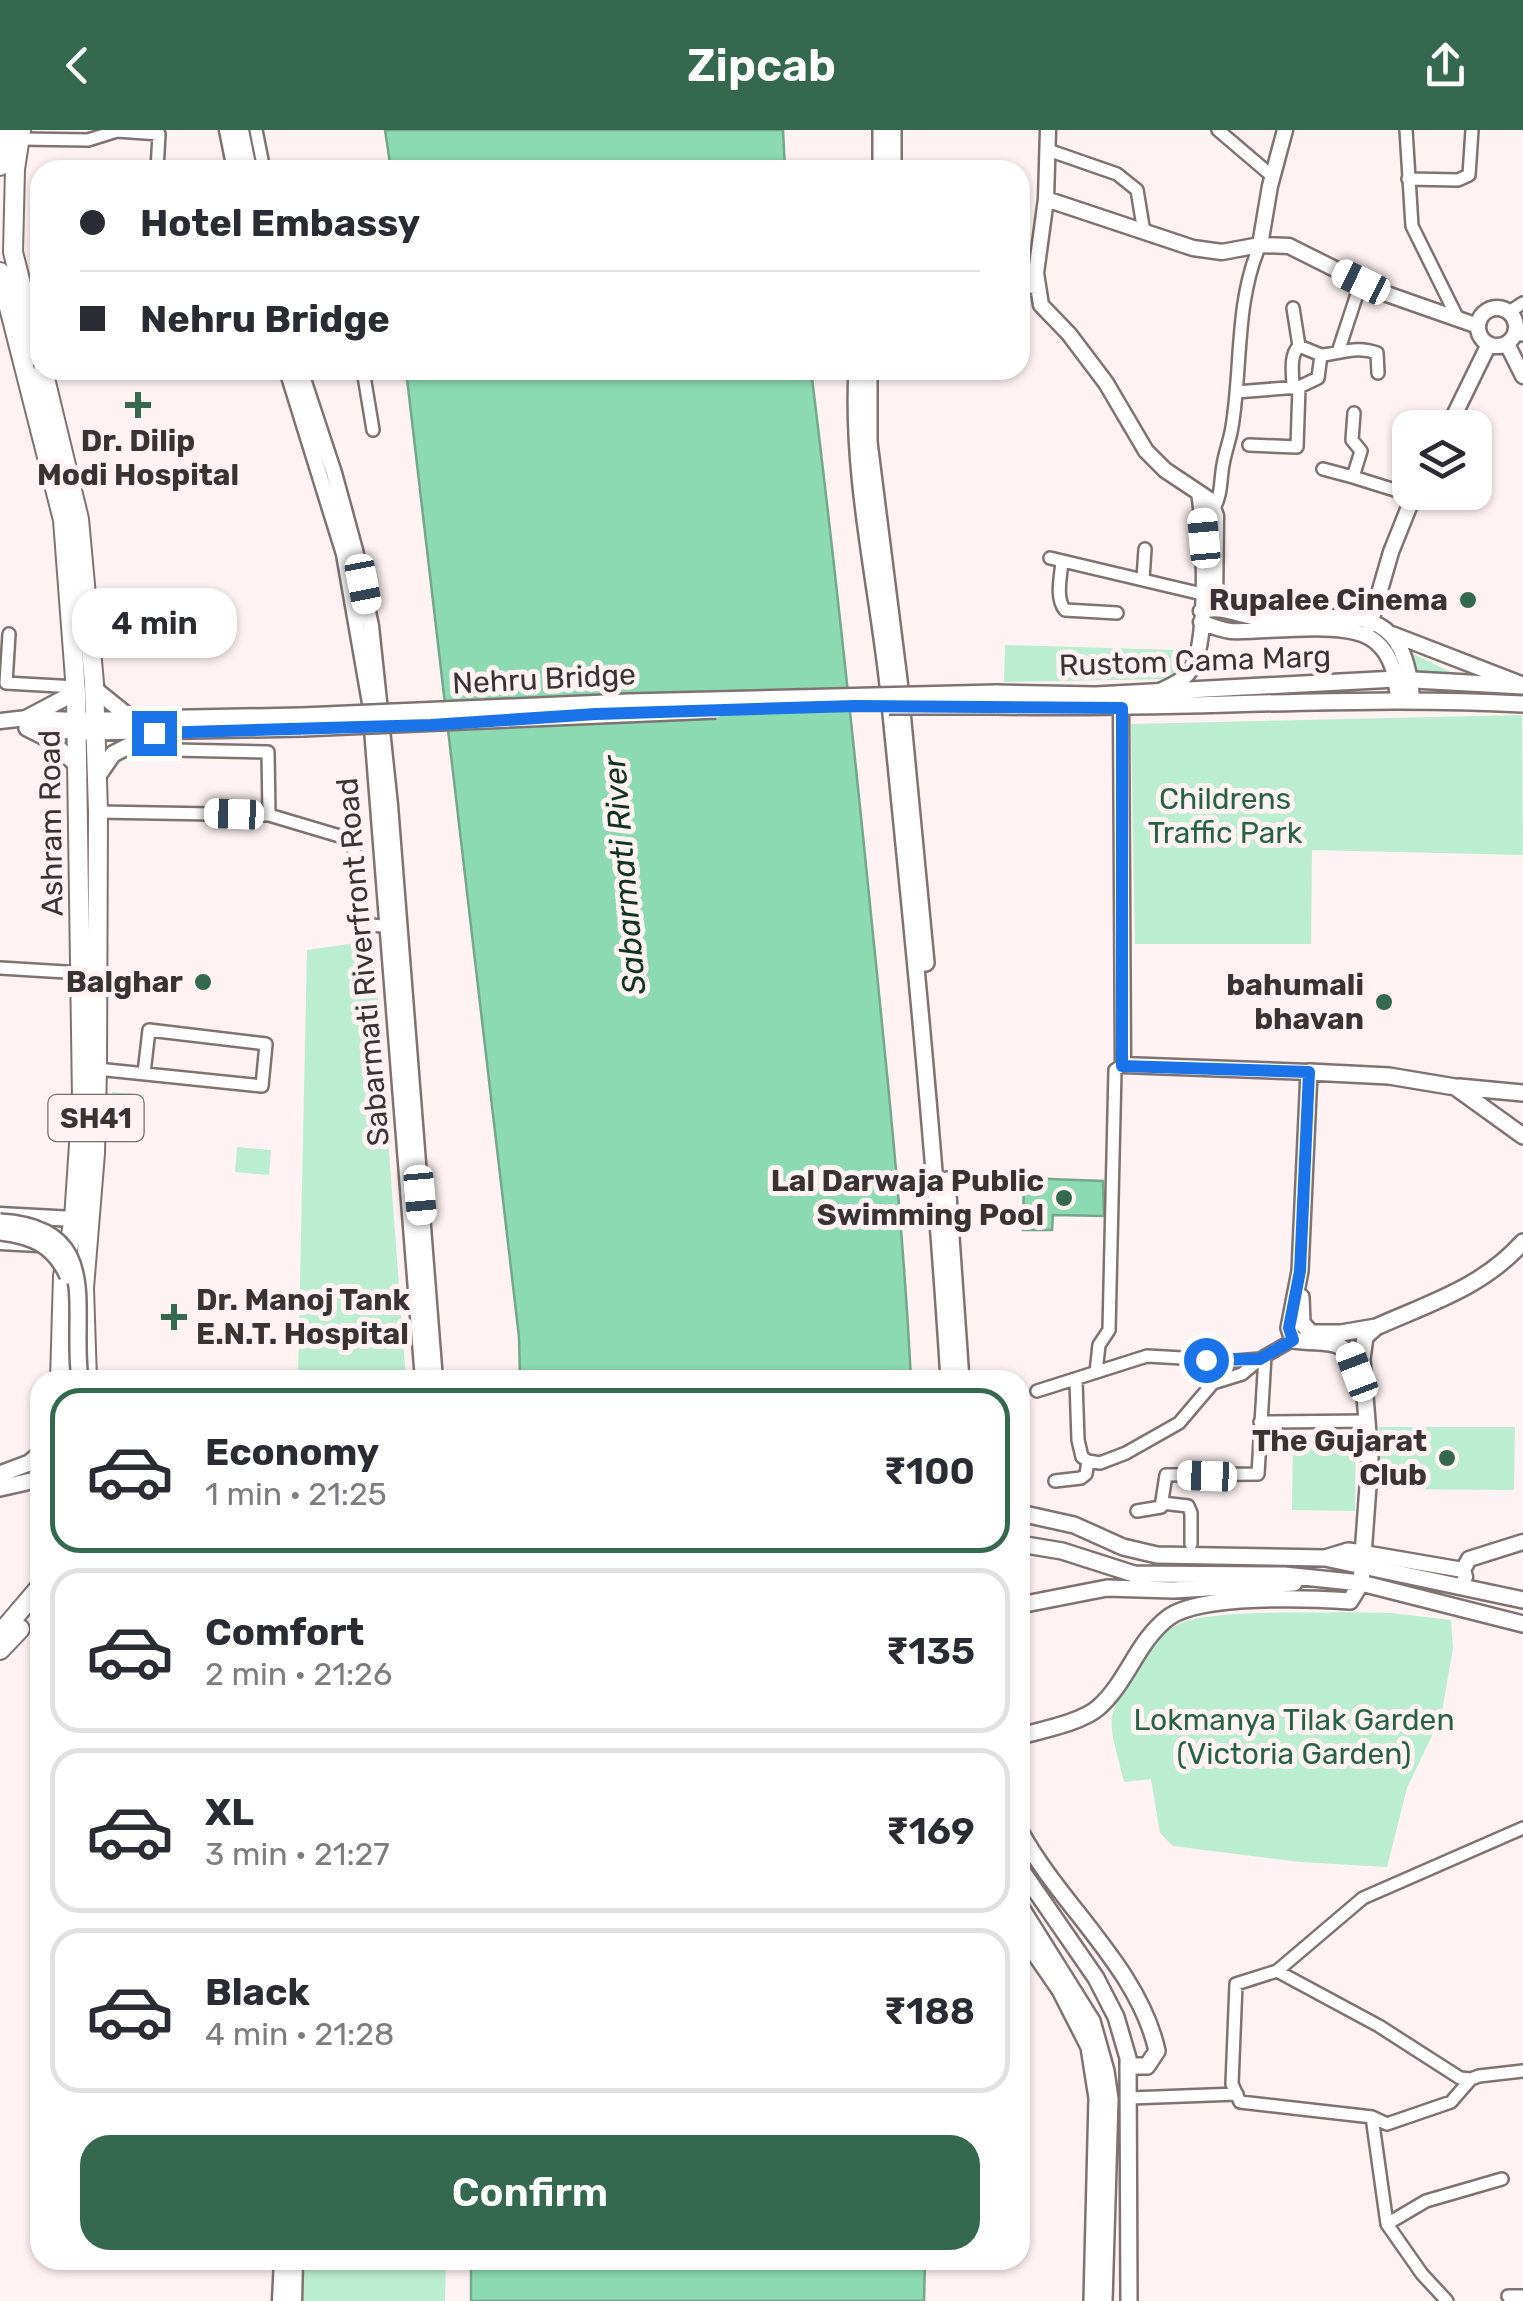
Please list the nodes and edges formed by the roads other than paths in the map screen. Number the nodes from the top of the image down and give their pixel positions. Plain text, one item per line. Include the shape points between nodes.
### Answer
1 (227, 130) edge
2 (241, 130) edge
3 (256, 130) edge
4 (881, 130) edge
5 (893, 130) edge
6 (1048, 130) edge
7 (1218, 130) edge
8 (1286, 130) edge
9 (1406, 130) edge
10 (1472, 130) edge
11 (15, 133) edge
12 (1048, 150) junction
13 (157, 160) edge
14 (233, 160) edge
15 (247, 160) edge
16 (262, 160) edge
17 (881, 160) edge
18 (893, 160) edge
19 (0, 166) edge
20 (1272, 176) junction
21 (1408, 179) junction
22 (1046, 199) junction
23 (1144, 232) junction
24 (1260, 245) junction
25 (0, 272) edge
26 (1361, 282) junction
27 (1030, 286) edge
28 (1037, 286) junction
29 (1523, 304) edge
30 (1292, 308) dead end
31 (1508, 312) junction
32 (30, 319) edge
33 (1458, 320) junction
34 (1478, 326) junction
35 (1515, 338) edge
36 (1489, 344) junction
37 (1299, 346) junction
38 (1339, 349) junction
39 (1321, 355) junction
40 (1378, 374) dead end
41 (1523, 376) edge
42 (45, 380) edge
43 (292, 380) edge
44 (301, 380) edge
45 (365, 380) edge
46 (857, 380) edge
47 (869, 380) edge
48 (1296, 388) junction
49 (1236, 392) junction
50 (302, 399) junction
51 (1457, 410) edge
52 (1354, 413) dead end
53 (374, 430) dead end
54 (1249, 444) dead end
55 (1323, 469) dead end
56 (1354, 478) junction
57 (1392, 488) edge
58 (1199, 494) junction
59 (1213, 510) junction
60 (1408, 510) edge
61 (1145, 548) dead end
62 (1143, 580) junction
63 (1202, 594) junction
64 (1118, 612) dead end
65 (1206, 614) junction
66 (1369, 628) junction
67 (10, 634) dead end
68 (1391, 634) junction
69 (1403, 680) junction
70 (3, 682) edge
71 (1523, 686) edge
72 (82, 688) junction
73 (1162, 690) junction
74 (1405, 699) junction
75 (996, 700) junction
76 (1523, 704) edge
77 (1122, 708) junction
78 (133, 720) junction
79 (17, 722) edge
80 (302, 722) junction
81 (85, 726) junction
82 (154, 733) junction
83 (122, 749) junction
84 (75, 762) junction
85 (97, 777) junction
86 (98, 812) junction
87 (269, 815) junction
88 (393, 927) junction
89 (0, 968) edge
90 (82, 973) junction
91 (1122, 1066) junction
92 (97, 1068) junction
93 (1309, 1072) junction
94 (144, 1073) junction
95 (1455, 1087) junction
96 (1523, 1093) edge
97 (1523, 1136) edge
98 (0, 1219) edge
99 (74, 1219) junction
100 (0, 1232) edge
101 (0, 1242) edge
102 (68, 1242) junction
103 (1523, 1242) edge
104 (1300, 1271) junction
105 (1376, 1327) junction
106 (1293, 1340) junction
107 (1263, 1358) junction
108 (60, 1370) edge
109 (70, 1370) edge
110 (83, 1370) edge
111 (83, 1370) edge
112 (422, 1370) edge
113 (434, 1370) edge
114 (948, 1370) edge
115 (960, 1370) edge
116 (1096, 1372) junction
117 (1076, 1380) junction
118 (1037, 1391) dead end
119 (1365, 1391) junction
120 (1368, 1421) junction
121 (1260, 1422) junction
122 (30, 1462) edge
123 (1088, 1462) junction
124 (0, 1474) edge
125 (1055, 1481) dead end
126 (30, 1482) edge
127 (22, 1484) junction
128 (0, 1488) edge
129 (30, 1488) edge
130 (1162, 1503) junction
131 (1137, 1510) dead end
132 (1030, 1515) edge
133 (1523, 1542) edge
134 (1190, 1544) dead end
135 (1030, 1545) edge
136 (1362, 1568) junction
137 (1463, 1570) junction
138 (1314, 1577) junction
139 (1468, 1587) junction
140 (30, 1598) edge
141 (1523, 1600) edge
142 (1030, 1603) edge
143 (30, 1617) edge
144 (1523, 1624) edge
145 (0, 1634) edge
146 (0, 1650) edge
147 (1030, 1733) edge
148 (1523, 1828) edge
149 (1030, 1845) edge
150 (1030, 1882) edge
151 (1030, 1922) edge
152 (1030, 1946) edge
153 (1277, 1970) junction
154 (1128, 2066) junction
155 (1523, 2071) edge
156 (1471, 2079) junction
157 (1237, 2094) junction
158 (1130, 2098) junction
159 (1372, 2117) junction
160 (1502, 2178) dead end
161 (1386, 2224) junction
162 (282, 2270) edge
163 (295, 2270) edge
164 (1508, 2296) dead end
165 (1523, 2296) edge
166 (280, 2301) edge
167 (294, 2301) edge
168 (1092, 2301) edge
169 (1104, 2301) edge
170 (1129, 2301) edge
171 (1447, 2301) edge

1 - 14 street
2 - 15 street
3 - 16 street
4 - 17 main road
5 - 18 main road
6 - 12 street
7 - 20 street
8 - 20 street
9 - 21 street
10 - 21 street via 1469,175
11 - 13 street via 88,140 117,131 159,134
11 - 19 main road
11 - 32 main road via 13,252
12 - 22 street
12 - 23 street via 1117,174 1137,190
20 - 24 street
21 - 33 street via 1412,226
22 - 23 street
22 - 28 street
23 - 24 street via 1222,252
24 - 26 street via 1289,246
24 - 49 street via 1242,320
25 - 72 main road, Ashram Road via 63,520
26 - 33 street
26 - 38 street
27 - 28 street
28 - 58 street via 1042,305 1106,383 1146,451
29 - 31 street
30 - 37 street
31 - 34 street via 1490,309
31 - 35 street via 1516,322
33 - 34 street
34 - 36 street
35 - 36 street
35 - 41 street
36 - 51 street
37 - 39 street
37 - 48 street via 1292,365
38 - 39 street
38 - 40 street via 1377,353
39 - 48 street via 1318,378
42 - 72 main road, Ashram Road via 79,519
43 - 50 street, Sabarmati Riverfront Road
44 - 50 street, Sabarmati Riverfront Road
45 - 53 street
46 - 114 main road via 857,441 937,1173
47 - 115 main road via 869,442 900,680
48 - 49 street
48 - 54 street via 1297,448
49 - 59 street
50 - 88 street, Sabarmati Riverfront Road via 334,473 371,626
52 - 56 street via 1352,440 1361,452
55 - 56 street
56 - 57 street
58 - 59 street
58 - 63 street
59 - 65 street via 1217,555
60 - 66 street
61 - 62 street
62 - 63 street
62 - 64 street via 1056,560 1065,610
63 - 65 street
65 - 66 street via 1230,631
65 - 73 street via 1195,663
66 - 68 street
66 - 69 street
67 - 70 street
68 - 69 street via 1406,658
68 - 71 street
69 - 71 main road, Rustom Cama Marg
69 - 73 main road, Rustom Cama Marg
69 - 74 street
70 - 72 street
72 - 78 main road via 98,691
72 - 79 main road
72 - 81 main road, Ashram Road
73 - 75 main road, Rustom Cama Marg
74 - 76 main road, Rustom Cama Marg
74 - 77 main road, Rustom Cama Marg
75 - 77 main road, Rustom Cama Marg
75 - 80 main road, Nehru Bridge, bridge
77 - 91 street
78 - 80 main road, Nehru Bridge
78 - 81 main road, Nehru Bridge
79 - 81 street
79 - 84 main road
80 - 82 main road, Nehru Bridge
81 - 82 main road, Nehru Bridge
81 - 84 main road, Ashram Road
81 - 85 main road, Ashram Road / SH41
82 - 83 main road
83 - 85 main road
83 - 87 street via 268,752
84 - 90 main road, Ashram Road
85 - 86 main road, Ashram Road / SH41
86 - 87 street
86 - 92 main road, Ashram Road / SH41
87 - 88 street via 354,840 360,915 372,925
88 - 112 street, Sabarmati Riverfront Road
88 - 113 street, Sabarmati Riverfront Road
89 - 90 street
90 - 99 main road, Ashram Road
91 - 93 street
91 - 116 street via 1115,1070 1109,1330 1099,1345
92 - 94 street
92 - 110 main road, Ashram Road / SH41
93 - 95 main road
93 - 104 main road
94 - 94 street via 262,1086 266,1044 149,1030
95 - 96 main road
95 - 97 main road
98 - 99 street
98 - 111 main road, bridge via 28,1225 69,1253 79,1283
99 - 102 main road, Ashram Road
100 - 109 main road, bridge via 28,1236 60,1259 71,1288
101 - 102 street
102 - 108 main road, Ashram Road
103 - 105 main road via 1502,1266
104 - 105 main road via 1302,1323 1311,1333
104 - 106 main road via 1289,1328
105 - 119 main road via 1365,1337
106 - 107 street
106 - 119 main road via 1336,1343 1350,1352
107 - 116 street via 1147,1356
107 - 121 street
107 - 123 street via 1213,1383 1178,1423 1126,1453
116 - 117 street
117 - 118 street
117 - 123 street via 1078,1440
119 - 120 main road
120 - 121 street
120 - 136 main road
121 - 130 street via 1256,1476 1166,1475
122 - 124 main road
123 - 125 street via 1081,1478
126 - 127 main road
127 - 128 main road
127 - 129 main road
130 - 131 street
130 - 134 street via 1188,1506
132 - 136 main road via 1157,1555 1325,1558 1348,1550
133 - 137 street via 1469,1558
135 - 138 main road via 1134,1574
136 - 137 street
136 - 138 main road
136 - 139 main road
136 - 144 main road
136 - 147 main road via 1350,1601 1223,1599 1186,1608 1144,1640 1098,1708
137 - 139 street
138 - 142 main road via 1288,1585 1107,1588
139 - 141 main road
140 - 145 main road
143 - 146 main road
148 - 153 street via 1363,1898
149 - 154 main road via 1152,2026 1157,2051 1148,2066
150 - 154 main road via 1096,1978 1116,2017
151 - 169 main road via 1092,2021 1106,2071
152 - 168 main road via 1088,2046 1097,2098
153 - 156 street
153 - 157 street via 1236,1984
154 - 158 main road
155 - 156 street
156 - 159 street via 1451,2102 1387,2124
157 - 158 street
157 - 159 street via 1240,2102
158 - 170 main road
159 - 161 street
160 - 161 street via 1426,2201
161 - 171 street
162 - 166 street
163 - 167 street
164 - 165 street

